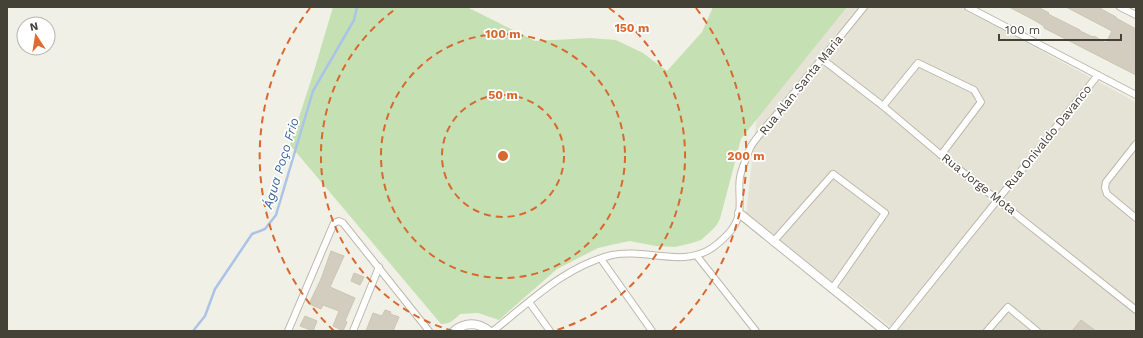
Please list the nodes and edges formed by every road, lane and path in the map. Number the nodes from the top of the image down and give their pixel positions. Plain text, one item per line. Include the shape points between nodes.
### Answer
1 (864, 7) edge
2 (968, 7) edge
3 (1120, 7) edge
4 (1136, 15) edge
5 (822, 59) junction
6 (1098, 75) junction
7 (1136, 95) edge
8 (883, 106) junction
9 (1136, 144) edge
10 (941, 155) junction
11 (998, 199) junction
12 (739, 214) junction
13 (1136, 218) edge
14 (773, 242) junction
15 (697, 256) junction
16 (601, 259) junction
17 (379, 267) junction
18 (832, 289) junction
19 (529, 302) junction
20 (1136, 310) edge
21 (426, 329) edge
22 (288, 331) edge
23 (353, 331) edge
24 (454, 331) edge
25 (489, 331) edge
26 (493, 331) edge
27 (550, 331) edge
28 (652, 331) edge
29 (756, 331) edge
30 (886, 331) edge
31 (892, 331) edge
32 (987, 331) edge
33 (1037, 331) edge

1 - 5 street, Rua Alan Santa Maria
2 - 6 street
3 - 4 street
5 - 8 street, Rua Jorge Mota
5 - 12 street, Rua Alan Santa Maria via 751,146 740,176
6 - 7 street
6 - 11 street, Rua Onivaldo Davanco
8 - 10 street, Rua Jorge Mota
8 - 10 street via 918,63 974,90 981,102
9 - 13 street via 1106,182 1105,188 1107,194
10 - 11 street, Rua Jorge Mota
11 - 20 street, Rua Jorge Mota
11 - 31 street, Rua Onivaldo Davanco
12 - 14 street
12 - 15 street via 728,234
14 - 18 street
14 - 18 street via 833,174 885,213
15 - 16 street via 672,257 632,253
15 - 29 street
16 - 19 street via 570,271
16 - 28 street
17 - 21 street
17 - 22 street via 343,223 334,223
17 - 23 street
18 - 30 street
19 - 26 street
19 - 27 street
24 - 25 street via 462,326 478,324
32 - 33 street via 1008,307

